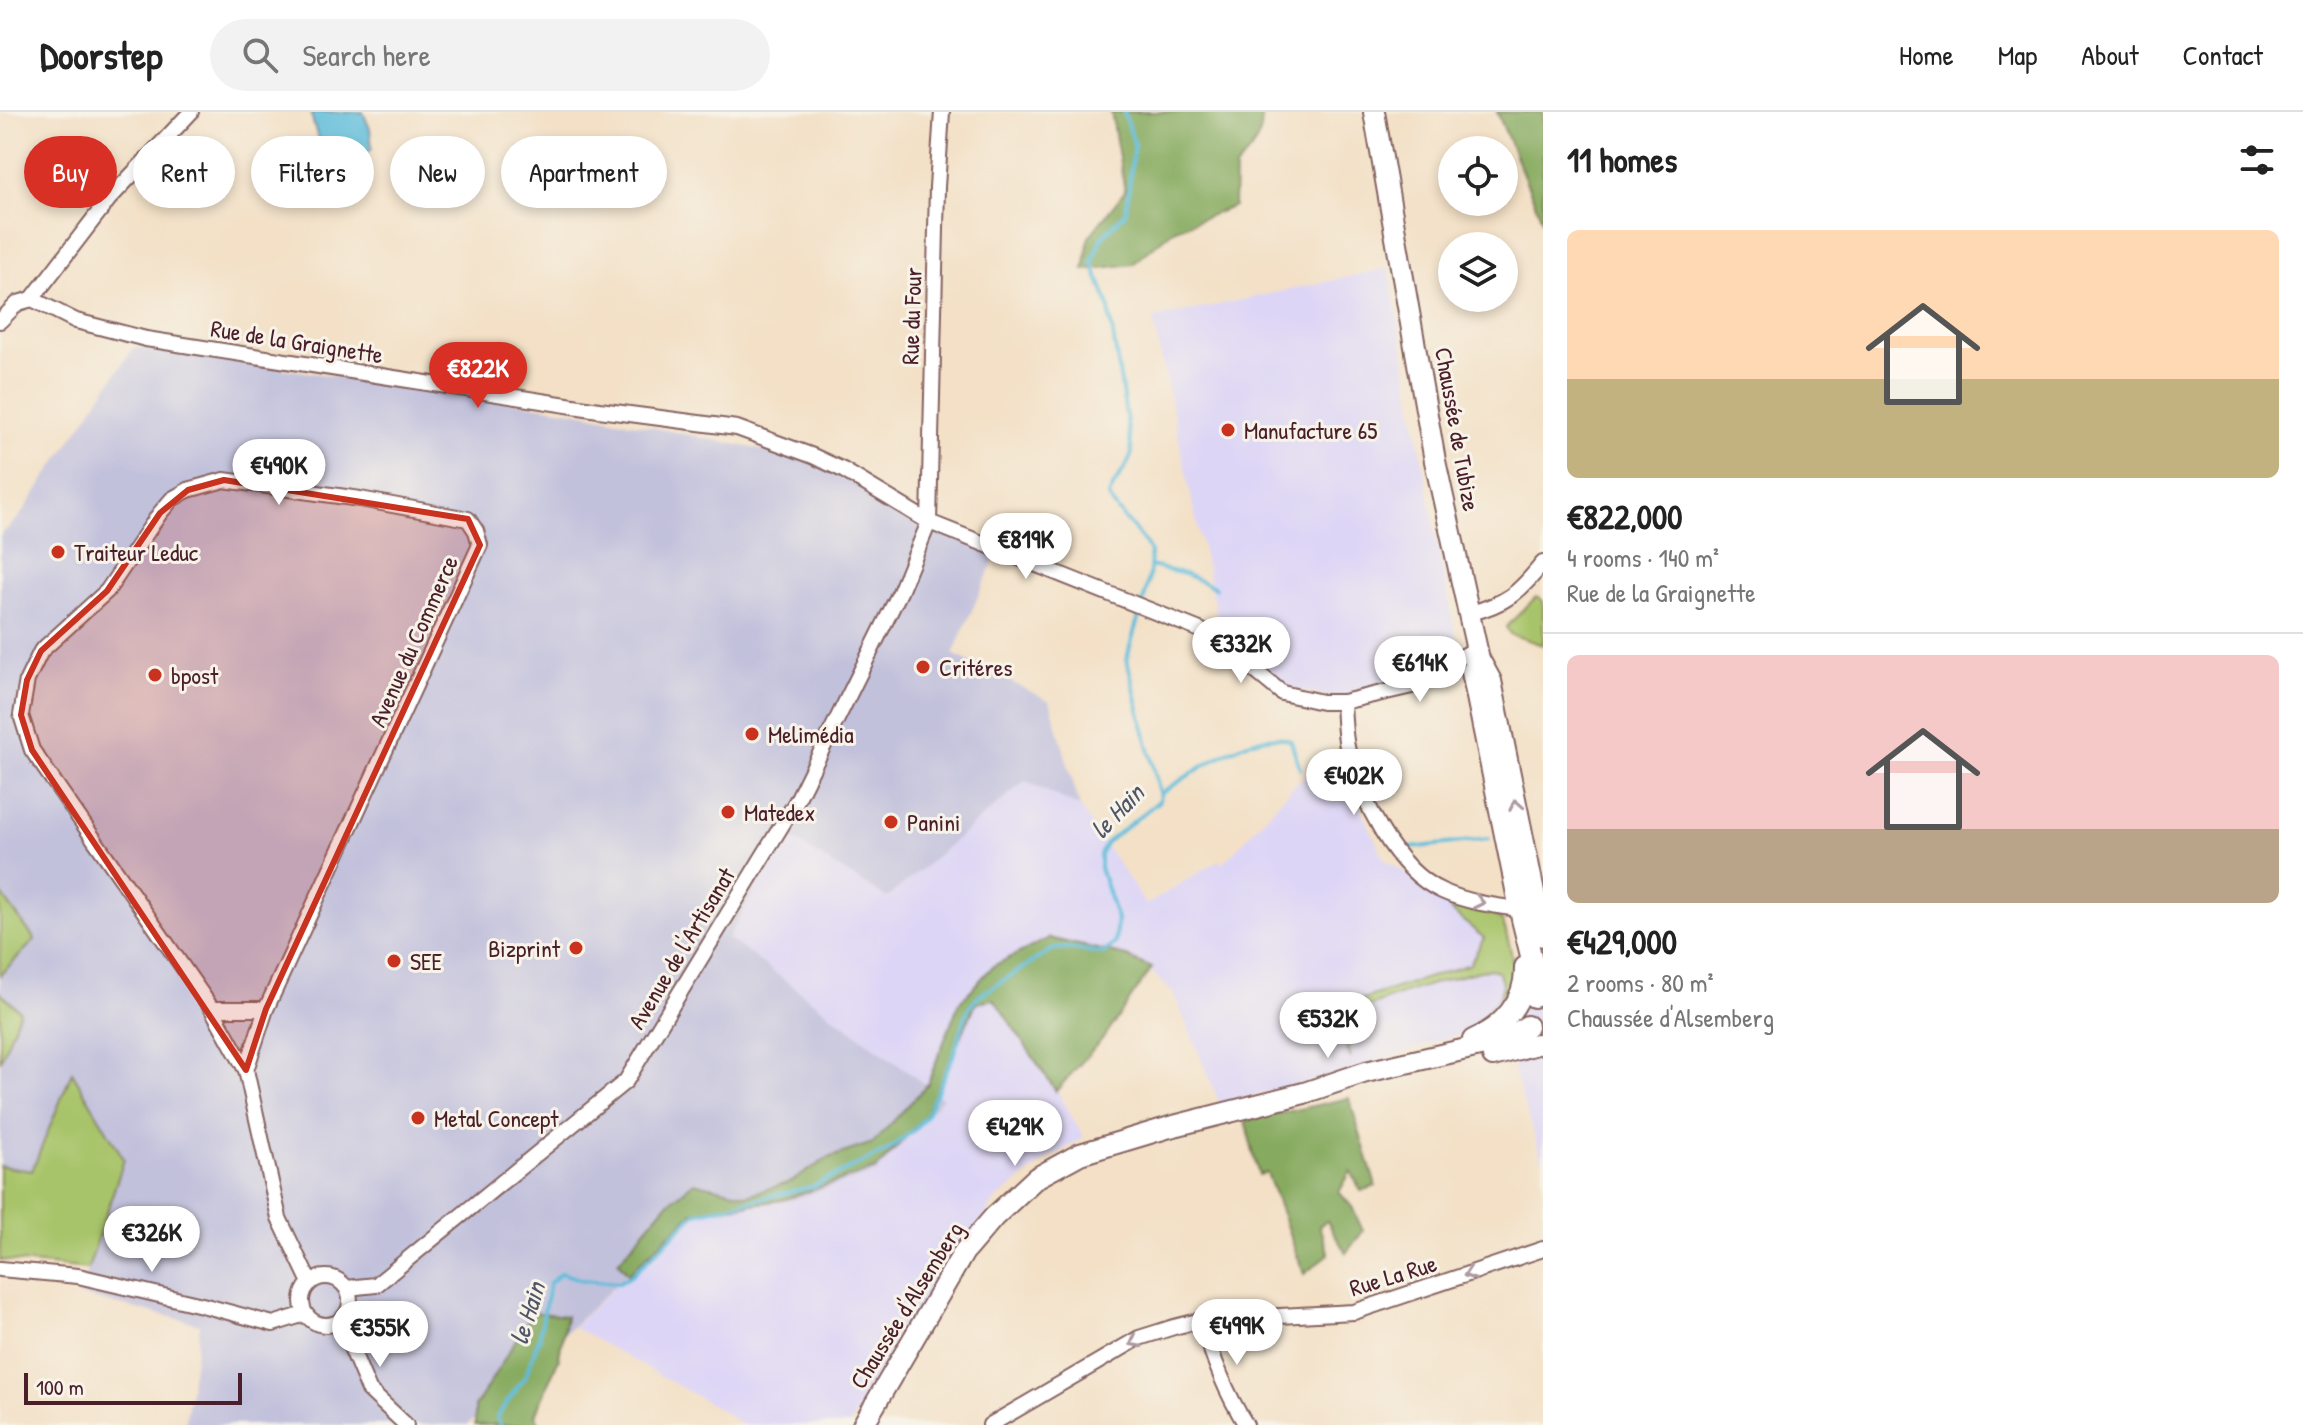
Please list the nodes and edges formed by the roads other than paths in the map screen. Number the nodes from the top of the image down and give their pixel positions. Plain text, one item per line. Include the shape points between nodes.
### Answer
1 (191, 112) edge
2 (942, 112) edge
3 (1374, 112) edge
4 (32, 299) junction
5 (0, 321) edge
6 (929, 522) junction
7 (1543, 563) edge
8 (1468, 614) junction
9 (1478, 654) junction
10 (1343, 702) junction
11 (1521, 914) junction
12 (1543, 936) edge
13 (1539, 994) edge
14 (212, 1009) junction
15 (266, 1009) junction
16 (1527, 1026) junction
17 (1540, 1046) edge
18 (1453, 1051) junction
19 (246, 1070) junction
20 (1304, 1093) junction
21 (1543, 1249) edge
22 (0, 1269) edge
23 (310, 1283) junction
24 (347, 1288) junction
25 (305, 1314) junction
26 (1202, 1320) junction
27 (340, 1321) junction
28 (406, 1425) edge
29 (863, 1425) edge
30 (990, 1425) edge
31 (1246, 1425) edge

1 - 4 street via 109,199
2 - 6 street, Rue du Four
3 - 8 main road, Chaussée de Tubize via 1435,461
4 - 5 street via 18,303
4 - 6 street, Rue de la Graignette via 76,321 146,339 737,428 843,470
6 - 10 street, Rue de la Graignette via 1200,630 1282,693
6 - 24 street, Avenue de l'Artisanat via 796,802 626,1081 376,1285
7 - 8 street via 1522,589 1496,606
8 - 9 main road, Chaussée de Tubize
9 - 10 street, Rue de la Graignette via 1412,686
9 - 11 main road, Chaussée de Tubize via 1472,672
12 -> 9 main road, Chaussée de Tubize via 1491,681
10 -> 11 street via 1347,749 1392,848 1440,891
11 - 13 main road, Chaussée de Tubize
11 - 18 main road, Chaussée de Tubize via 1525,971 1520,996 1497,1027
13 - 16 main road, Chaussée de Tubize via 1529,1006
14 - 15 street
14 - 15 street, Avenue du Commerce via 32,750 21,715 27,680 41,651 107,591 160,513 188,490 224,480 468,519 480,545
14 - 19 street, Avenue du Commerce
15 - 19 street, Avenue du Commerce
16 - 17 main road
16 - 18 main road, Chaussée d'Alsemberg via 1506,1040
17 - 20 main road, Chaussée d'Alsemberg
18 - 20 main road, Chaussée d'Alsemberg
19 - 23 street, Avenue du Commerce via 279,1218
20 - 29 main road, Chaussée d'Alsemberg via 1080,1154 1036,1178 964,1252
21 -> 26 street, Rue La Rue via 1354,1312
22 - 25 street via 78,1276 273,1324
23 - 24 street via 330,1277
23 - 25 street via 302,1301
24 - 27 street via 351,1301
25 - 27 street via 326,1326
26 -> 30 street, Rue La Rue via 1139,1338
26 - 31 street via 1212,1357
27 - 28 street via 369,1390

